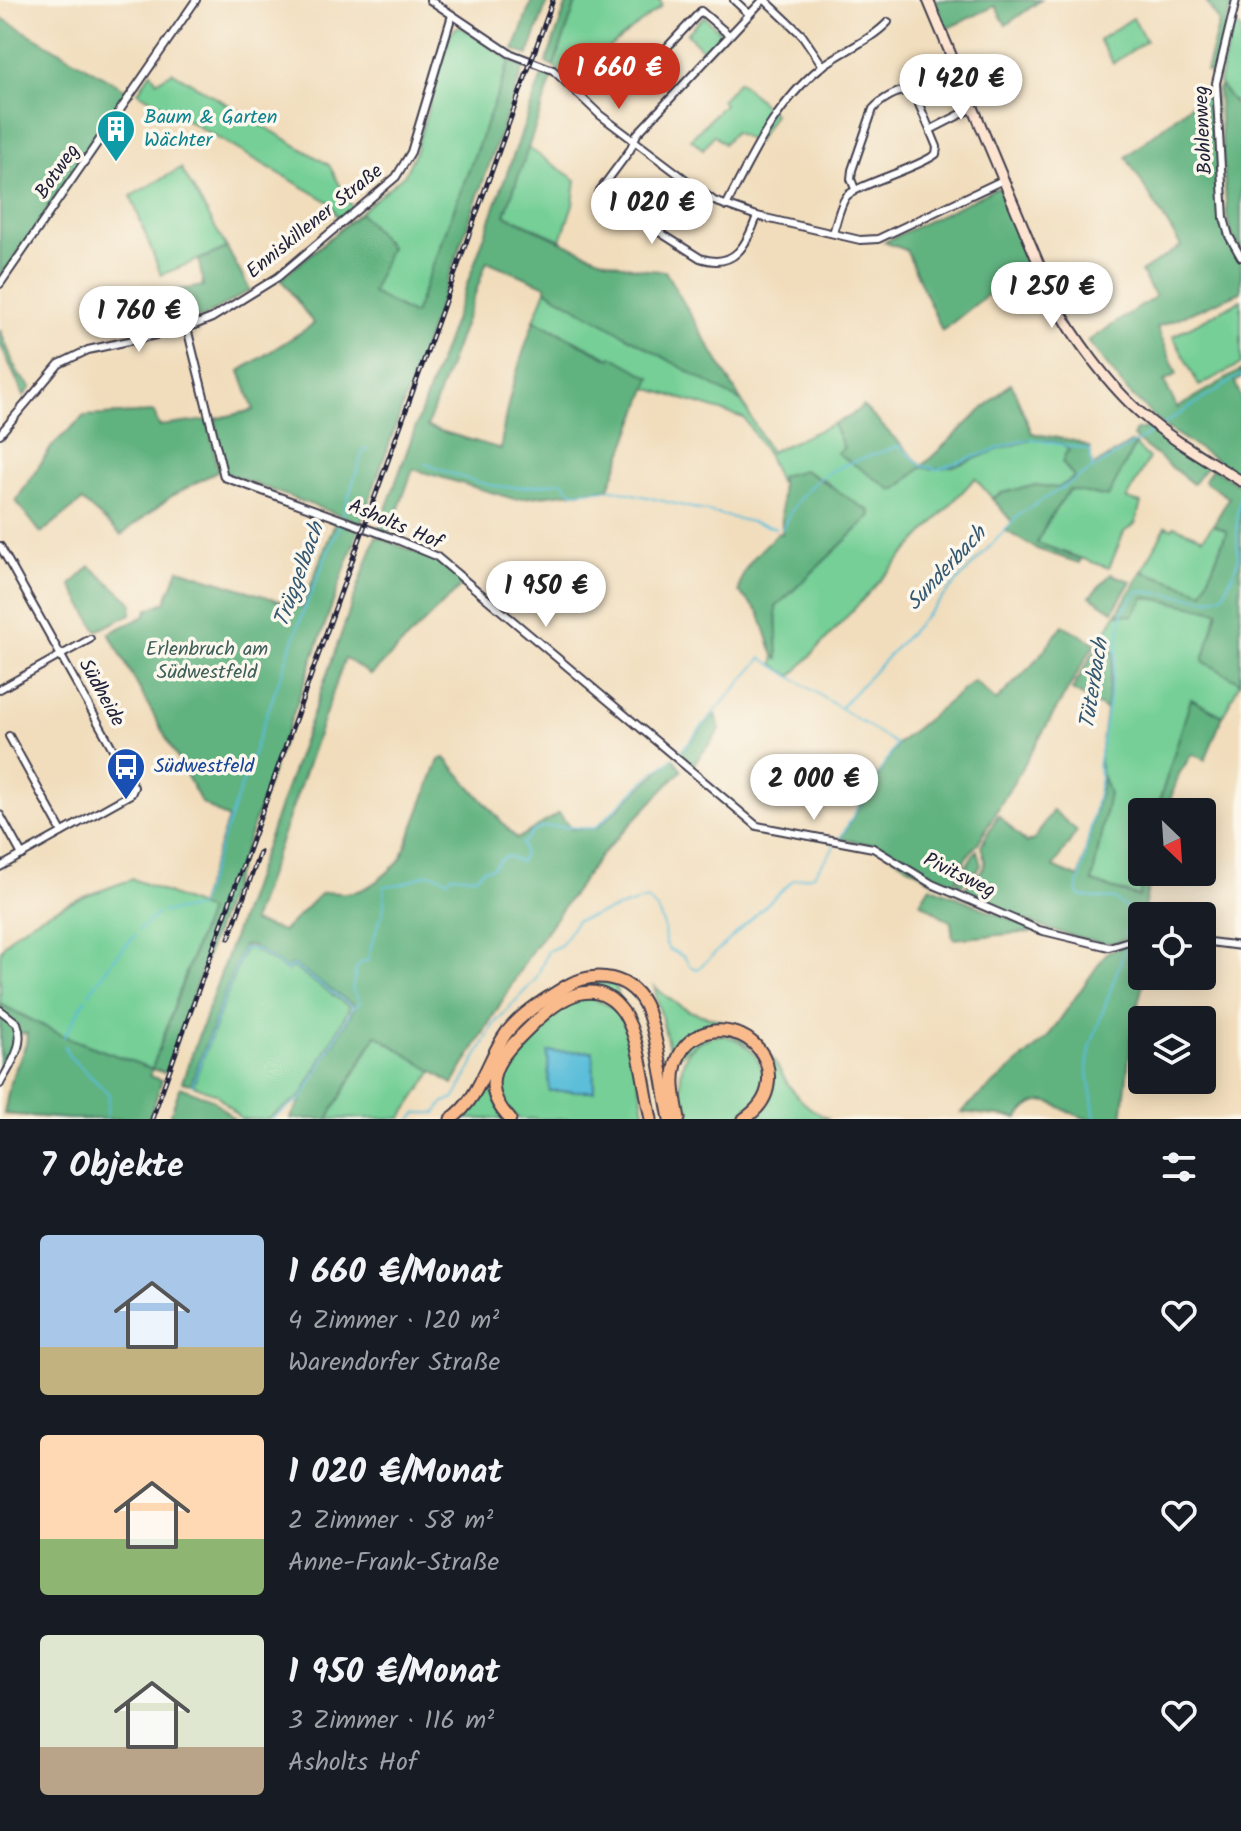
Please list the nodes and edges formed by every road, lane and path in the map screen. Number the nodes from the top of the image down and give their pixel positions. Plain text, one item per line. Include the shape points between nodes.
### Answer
1 (196, 0) edge
2 (430, 0) edge
3 (734, 0) edge
4 (764, 0) edge
5 (928, 0) edge
6 (1238, 1) edge
7 (749, 14) junction
8 (452, 15) junction
9 (888, 22) dead end
10 (729, 35) junction
11 (823, 66) junction
12 (629, 88) dead end
13 (973, 108) junction
14 (930, 130) junction
15 (633, 142) junction
16 (1003, 180) junction
17 (855, 189) junction
18 (726, 206) junction
19 (757, 216) junction
20 (833, 233) junction
21 (1241, 257) edge
22 (0, 284) edge
23 (187, 328) junction
24 (0, 434) edge
25 (1241, 481) edge
26 (0, 546) edge
27 (90, 639) dead end
28 (61, 655) junction
29 (0, 689) edge
30 (9, 736) dead end
31 (689, 768) joint
32 (0, 815) edge
33 (62, 832) junction
34 (22, 855) junction
35 (0, 867) edge
36 (1128, 941) edge
37 (1216, 943) edge
38 (1241, 946) edge
39 (0, 1010) edge
40 (0, 1084) edge
41 (649, 1113) edge
42 (673, 1113) edge
43 (451, 1119) edge
44 (510, 1119) edge
45 (744, 1119) edge

1 - 22 street, Botweg
2 - 8 street
3 - 7 street
4 - 7 street
4 - 11 street via 802,35
5 - 13 street
6 - 21 street, Bohlenweg via 1216,83 1225,223
7 - 10 street
8 - 15 street via 509,53 553,70
8 - 23 street, Enniskillener Straße via 402,171 278,277
9 - 11 street
10 - 12 street via 701,11
10 - 15 street
11 - 18 street via 779,111
13 - 14 street
13 - 16 street
14 - 17 street via 937,147 934,156
14 - 17 street via 910,91 876,105 852,170
15 - 18 street
15 - 19 street via 598,193 700,258 711,262 737,253 748,242
16 - 20 street via 878,239
16 - 25 street via 1067,324 1122,394 1152,423
17 - 20 street via 841,205
18 - 19 street
19 - 20 street
23 - 24 street, Enniskillener Straße via 69,357 50,372
23 - 31 street, Asholts Hof via 224,477 436,556
26 - 28 street, Südheide
27 - 28 street, Südheide
28 - 29 street
28 - 33 street, Südheide via 134,790
30 - 33 street
31 - 36 street, Pivitsweg via 761,829 873,848 932,884 1039,930 1109,947
32 - 34 street
33 - 34 street
34 - 35 street
37 - 38 street
39 - 40 street via 17,1023 21,1038
41 - 44 highway via 632,1033 620,1009 597,994 582,993 558,1001 497,1063 494,1090
42 - 43 highway via 646,1009 634,991 598,975 575,981 509,1030 475,1095
42 - 45 highway via 676,1063 684,1048 709,1032 735,1032 759,1048 767,1066 765,1096

